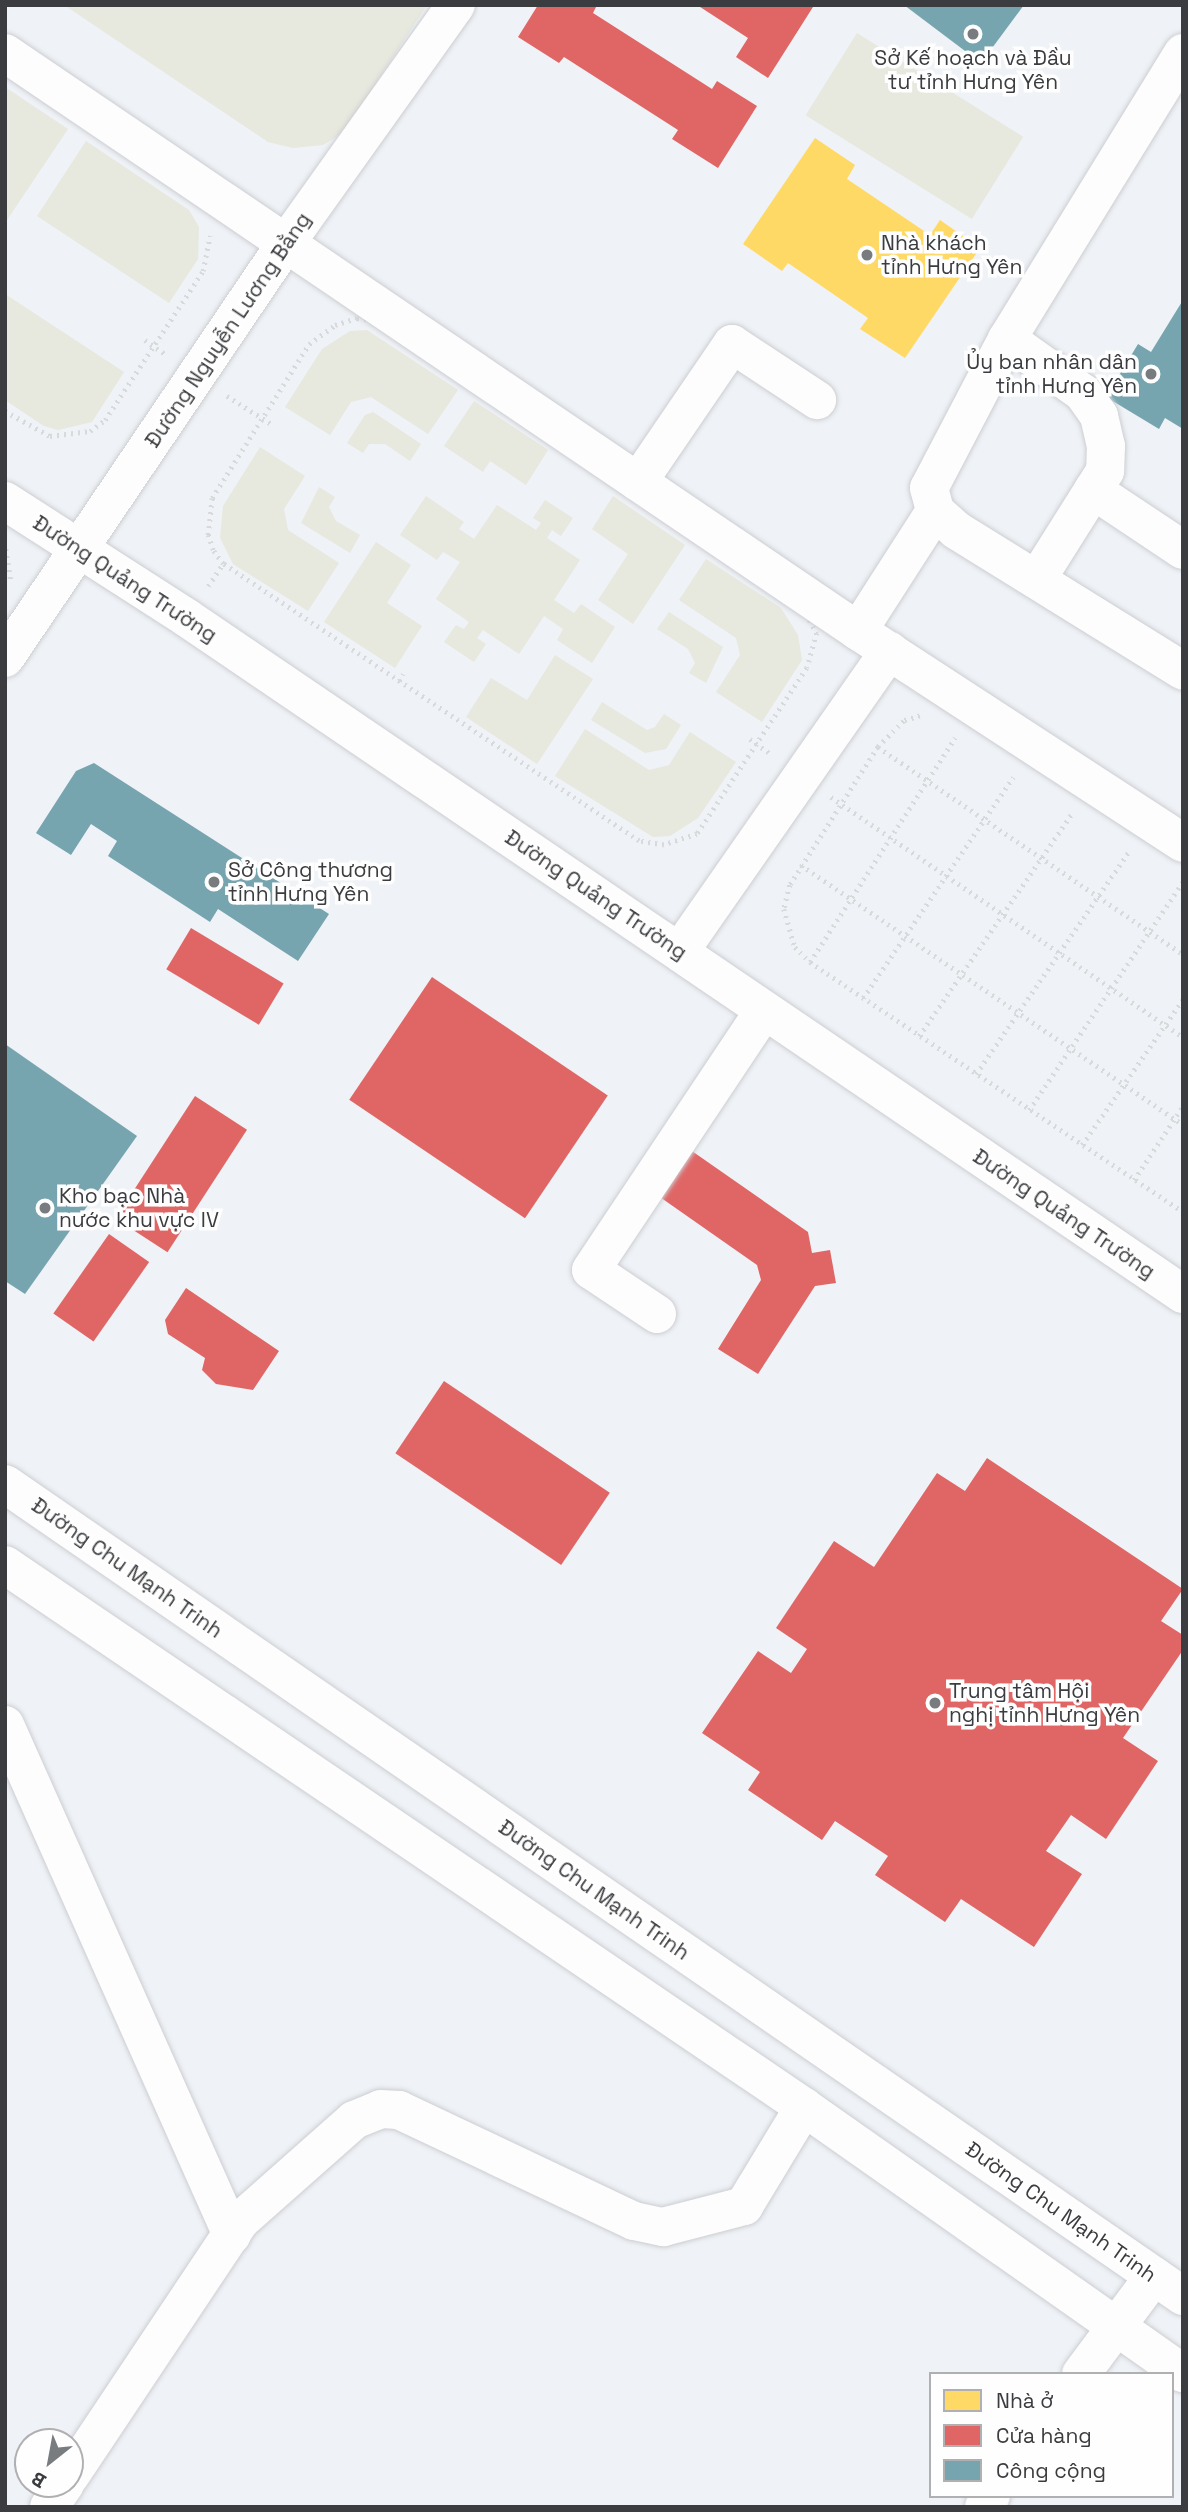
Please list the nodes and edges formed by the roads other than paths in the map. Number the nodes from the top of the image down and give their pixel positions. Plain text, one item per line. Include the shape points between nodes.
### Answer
1 (456, 5) edge
2 (5, 53) edge
3 (1183, 53) edge
4 (1171, 97) edge
5 (285, 246) junction
6 (1007, 339) junction
7 (817, 400) dead end
8 (638, 482) junction
9 (1093, 490) junction
10 (5, 500) edge
11 (934, 511) junction
12 (78, 548) junction
13 (1183, 550) edge
14 (1037, 579) junction
15 (874, 641) junction
16 (5, 658) edge
17 (1183, 671) edge
18 (1183, 843) edge
19 (680, 951) junction
20 (764, 1011) junction
21 (1183, 1294) edge
22 (657, 1314) dead end
23 (5, 1484) edge
24 (5, 1565) edge
25 (5, 1725) edge
26 (804, 2107) junction
27 (232, 2235) junction
28 (1169, 2286) edge
29 (1116, 2326) junction
30 (1082, 2372) edge
31 (1183, 2373) edge
32 (84, 2455) edge

1 - 5 street, Đường Nguyễn Lương Bằng
2 - 5 street
3 - 4 street
4 - 6 street
5 - 8 street
5 - 12 street, Đường Nguyễn Lương Bằng
6 - 9 street via 1083,393 1099,416 1106,446 1105,471
6 - 11 street via 941,459 929,488
7 - 8 street via 732,344
8 - 15 street
9 - 13 street
9 - 14 street
10 - 12 street, Đường Quảng Trường
11 - 14 street via 956,530
11 - 15 street
12 - 16 street, Đường Nguyễn Lương Bằng
12 - 19 street, Đường Quảng Trường
14 - 17 street
15 - 18 street
15 - 19 street
19 - 20 street, Đường Quảng Trường
20 - 21 street, Đường Quảng Trường
20 - 22 street via 591,1270
23 - 28 street, Đường Chu Mạnh Trinh
24 - 26 street
25 - 27 street
26 - 27 street via 744,2206 663,2227 634,2221 399,2110 380,2109 354,2120 251,2207
26 - 29 street
27 - 32 street
28 - 29 street
29 - 30 street
29 - 31 street

